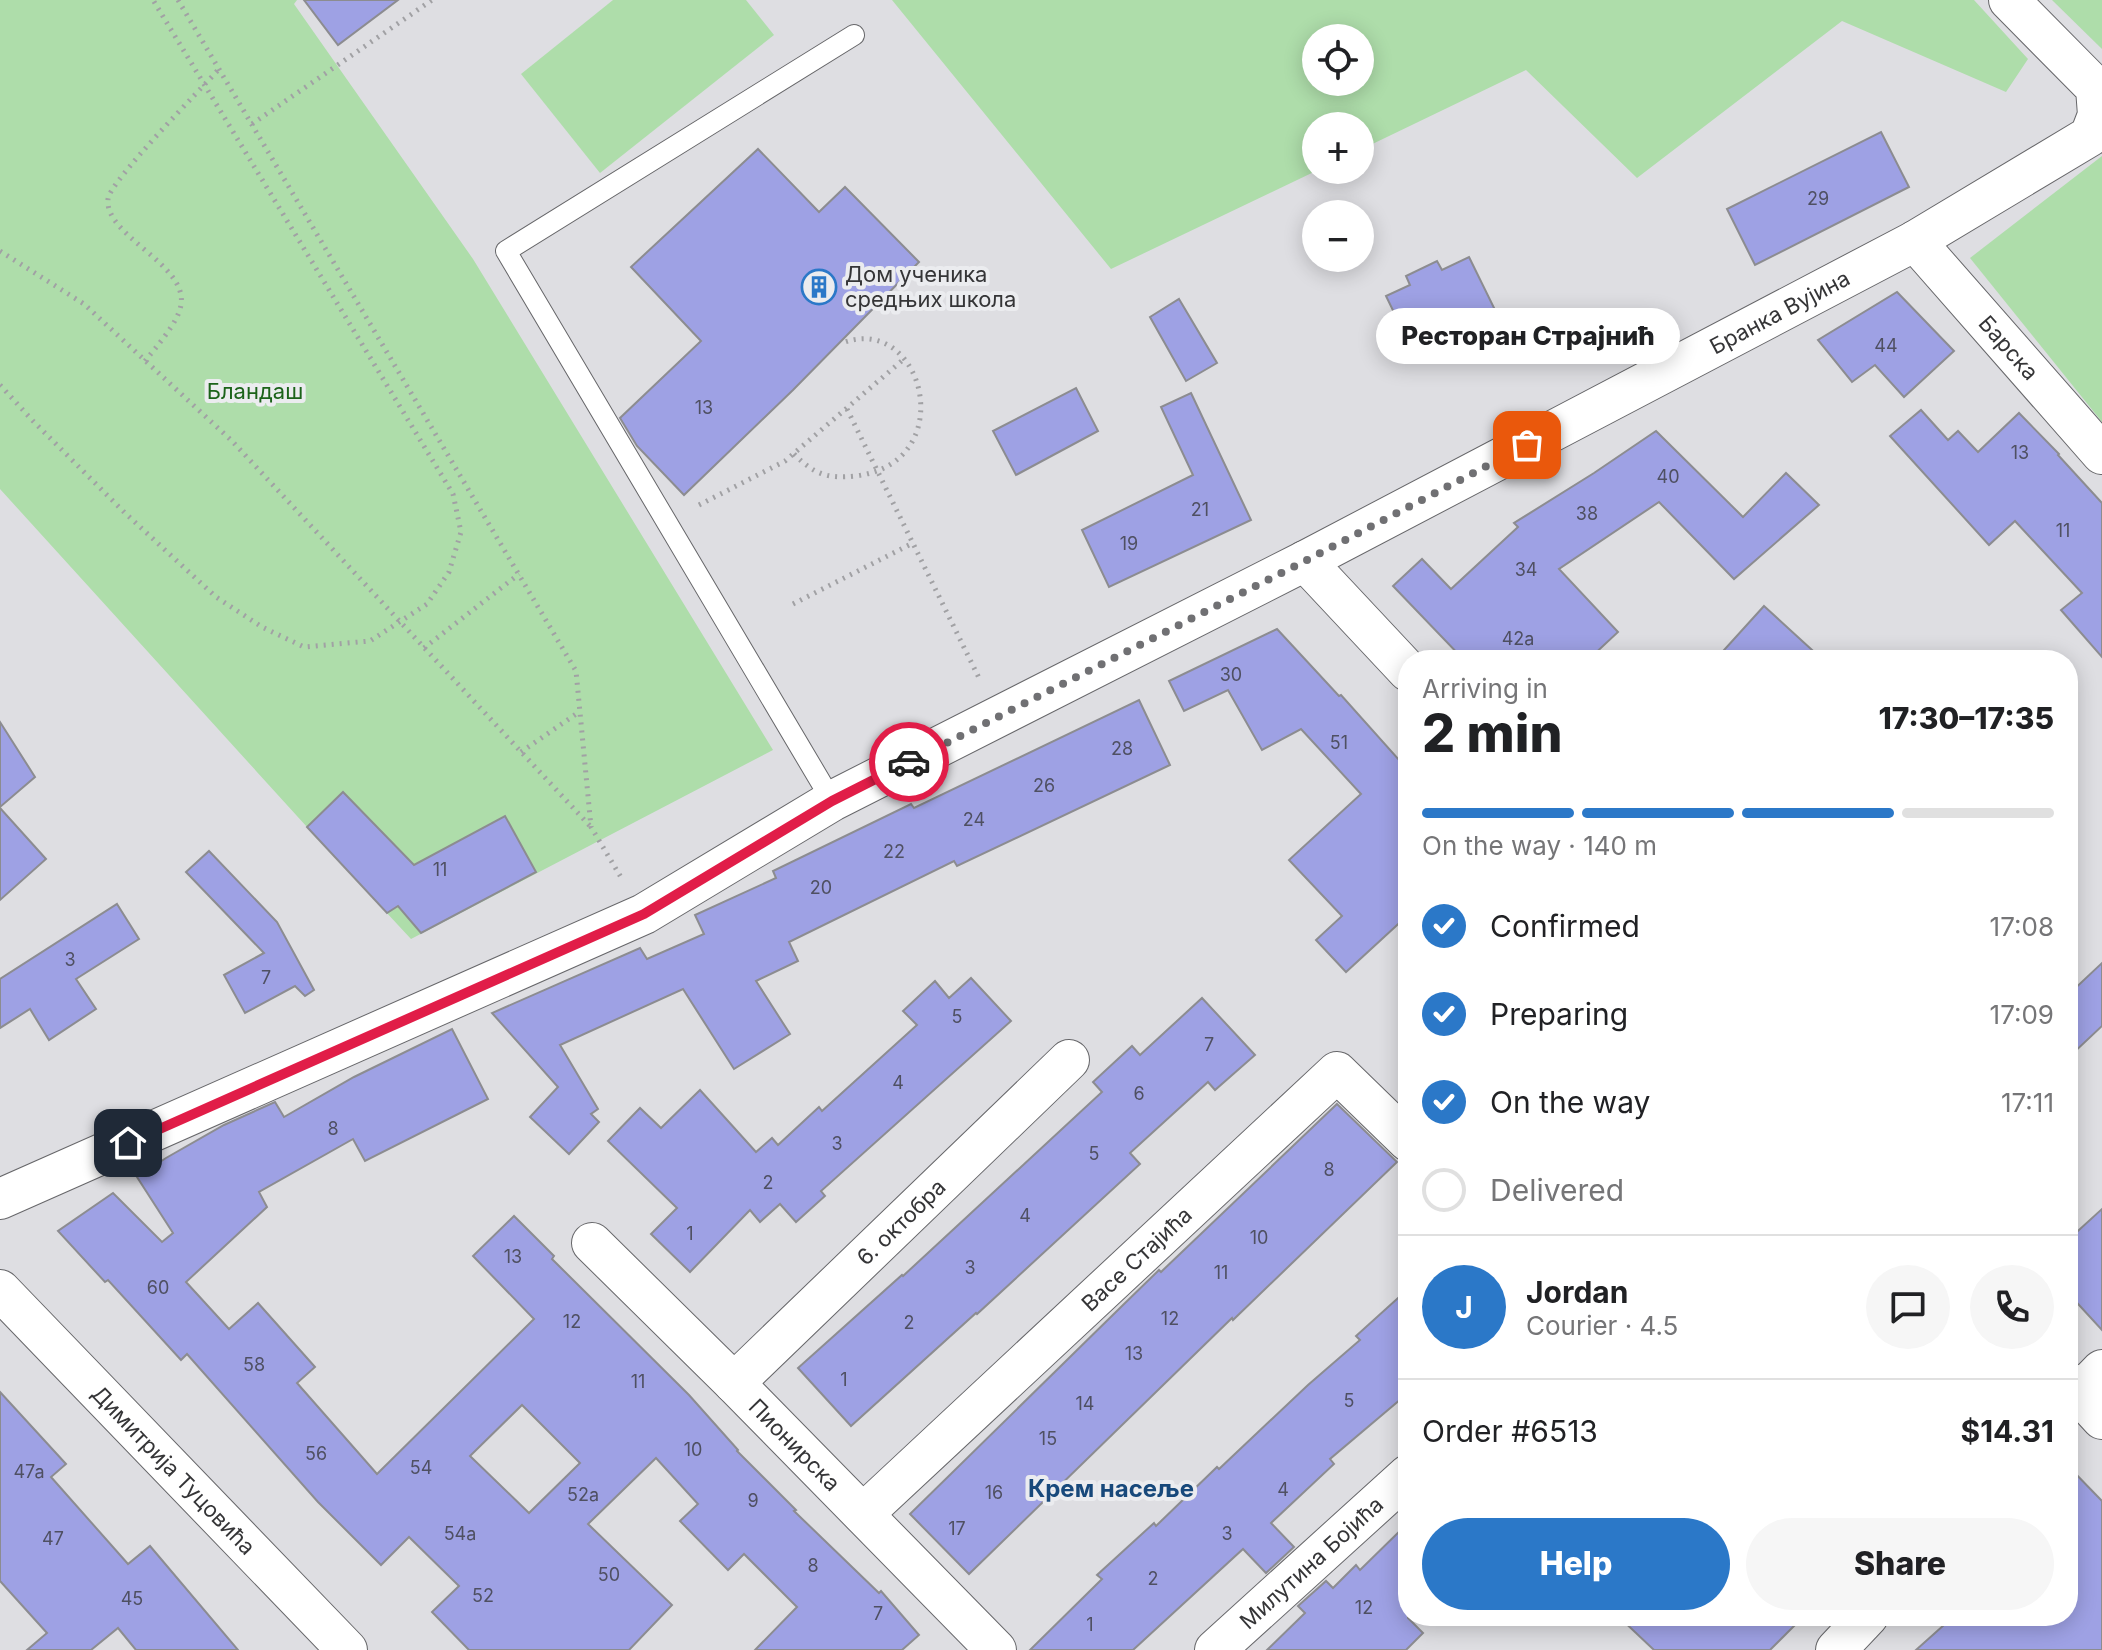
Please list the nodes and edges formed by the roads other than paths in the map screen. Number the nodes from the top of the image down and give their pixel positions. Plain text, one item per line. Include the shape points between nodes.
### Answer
1 (2009, 0) edge
2 (854, 35) dead end
3 (2097, 121) edge
4 (1915, 241) junction
5 (2102, 454) edge
6 (1305, 561) junction
7 (1398, 660) edge
8 (832, 801) junction
9 (1069, 1060) dead end
10 (1398, 1131) edge
11 (0, 1199) edge
12 (592, 1243) dead end
13 (0, 1290) edge
14 (734, 1383) junction
15 (1398, 1484) edge
16 (863, 1514) junction
17 (1859, 1626) edge
18 (347, 1650) edge
19 (996, 1650) edge
20 (1215, 1650) edge
21 (1836, 1650) edge

1 - 3 street via 2096,88
2 - 8 lane via 506,251
3 - 4 street, Бранка Вујина
4 - 5 street, Барска
4 - 6 street, Бранка Вујина
6 - 7 street
6 - 8 street, Бранка Вујина
8 - 11 street, Бранка Вујина via 644,914
9 - 14 street, 6. октобра
10 - 16 street, Васе Стајића via 1337,1072
12 - 14 street, Пионирска
13 - 18 street, Димитрија Туцовића
14 - 16 street, Пионирска
15 - 20 street, Милутина Бојића
16 - 19 street, Пионирска
17 - 21 street

